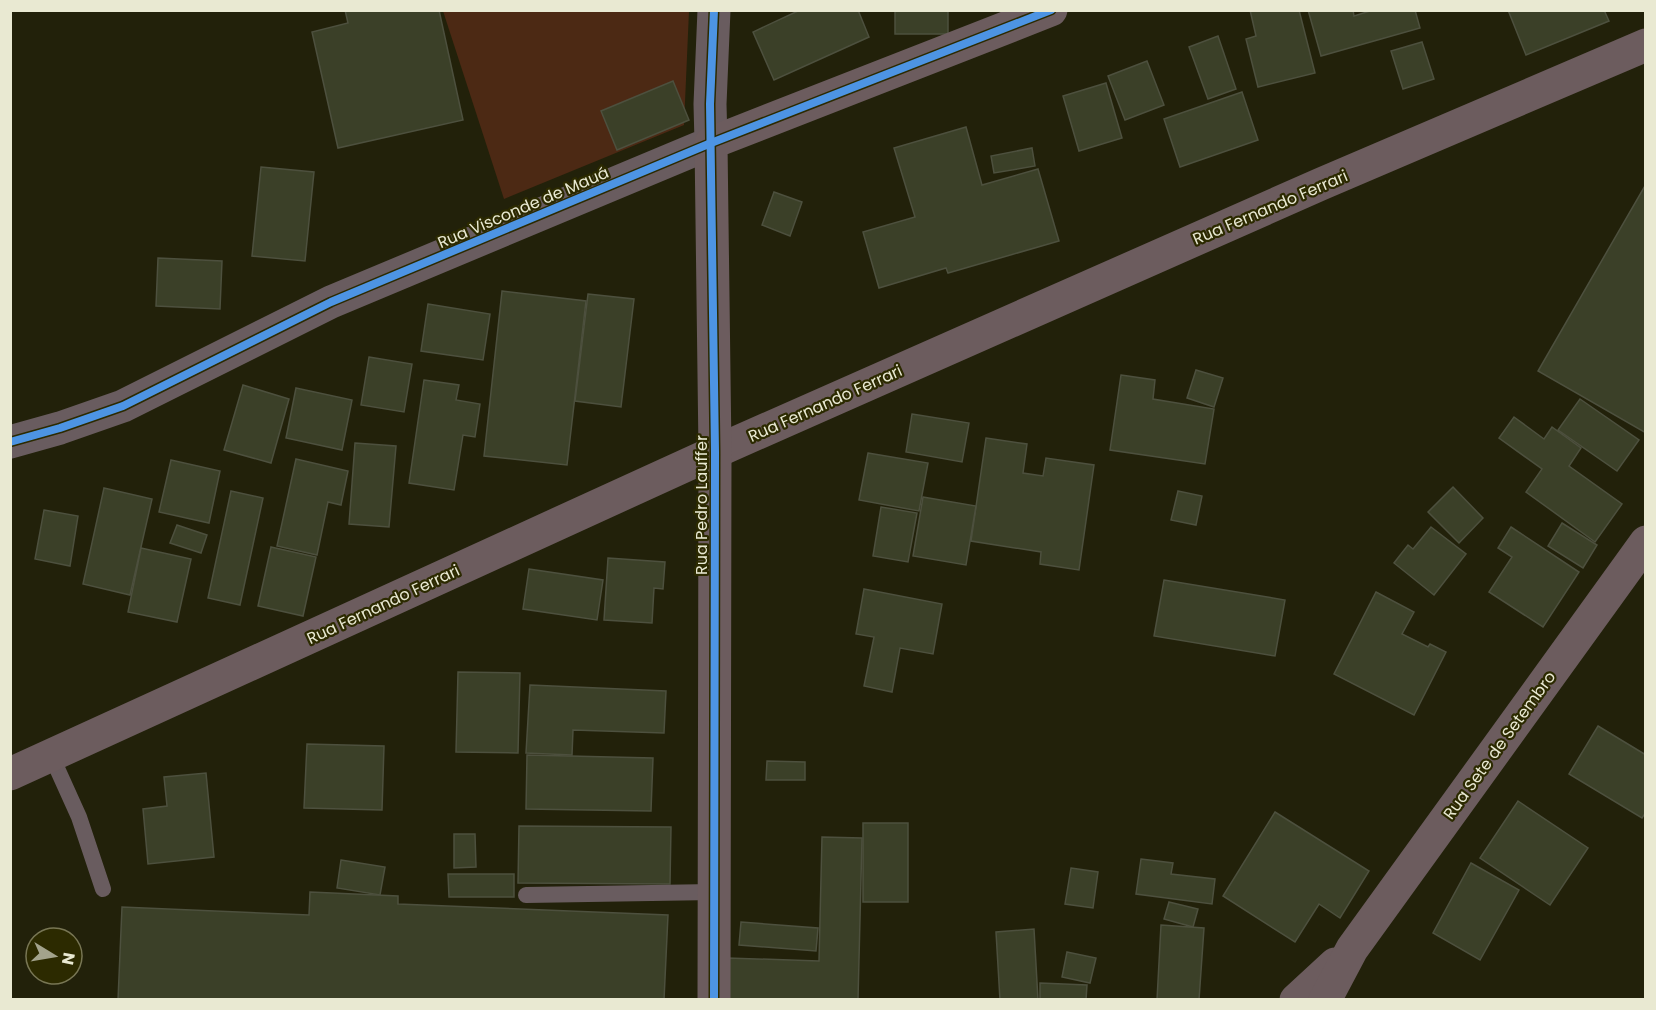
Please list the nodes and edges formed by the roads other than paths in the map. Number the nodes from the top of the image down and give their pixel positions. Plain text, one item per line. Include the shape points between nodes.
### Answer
1 (714, 10) edge
2 (1051, 10) edge
3 (1646, 45) edge
4 (711, 144) junction
5 (10, 442) edge
6 (715, 452) junction
7 (1646, 542) edge
8 (51, 755) junction
9 (10, 774) edge
10 (103, 889) dead end
11 (714, 891) junction
12 (526, 895) dead end
13 (1352, 949) junction
14 (714, 999) edge
15 (1296, 999) edge
16 (1325, 999) edge

1 - 4 street, Rua Pedro Lauffer
2 - 4 main road, Rua Visconde de Mauá
3 - 6 main road, Rua Fernando Ferrari
4 - 5 street, Rua Visconde de Mauá via 331,302 123,406
4 - 6 main road, Rua Pedro Lauffer
6 - 8 main road, Rua Fernando Ferrari
6 - 11 main road, Rua Pedro Lauffer
7 - 13 main road, Rua Sete de Setembro
8 - 9 main road, Rua Fernando Ferrari
8 - 10 lane via 79,817
11 - 12 lane
11 - 14 main road, Rua Pedro Lauffer
13 - 15 main road, Rua Sete de Setembro
13 - 16 main road, Rua Sete de Setembro

